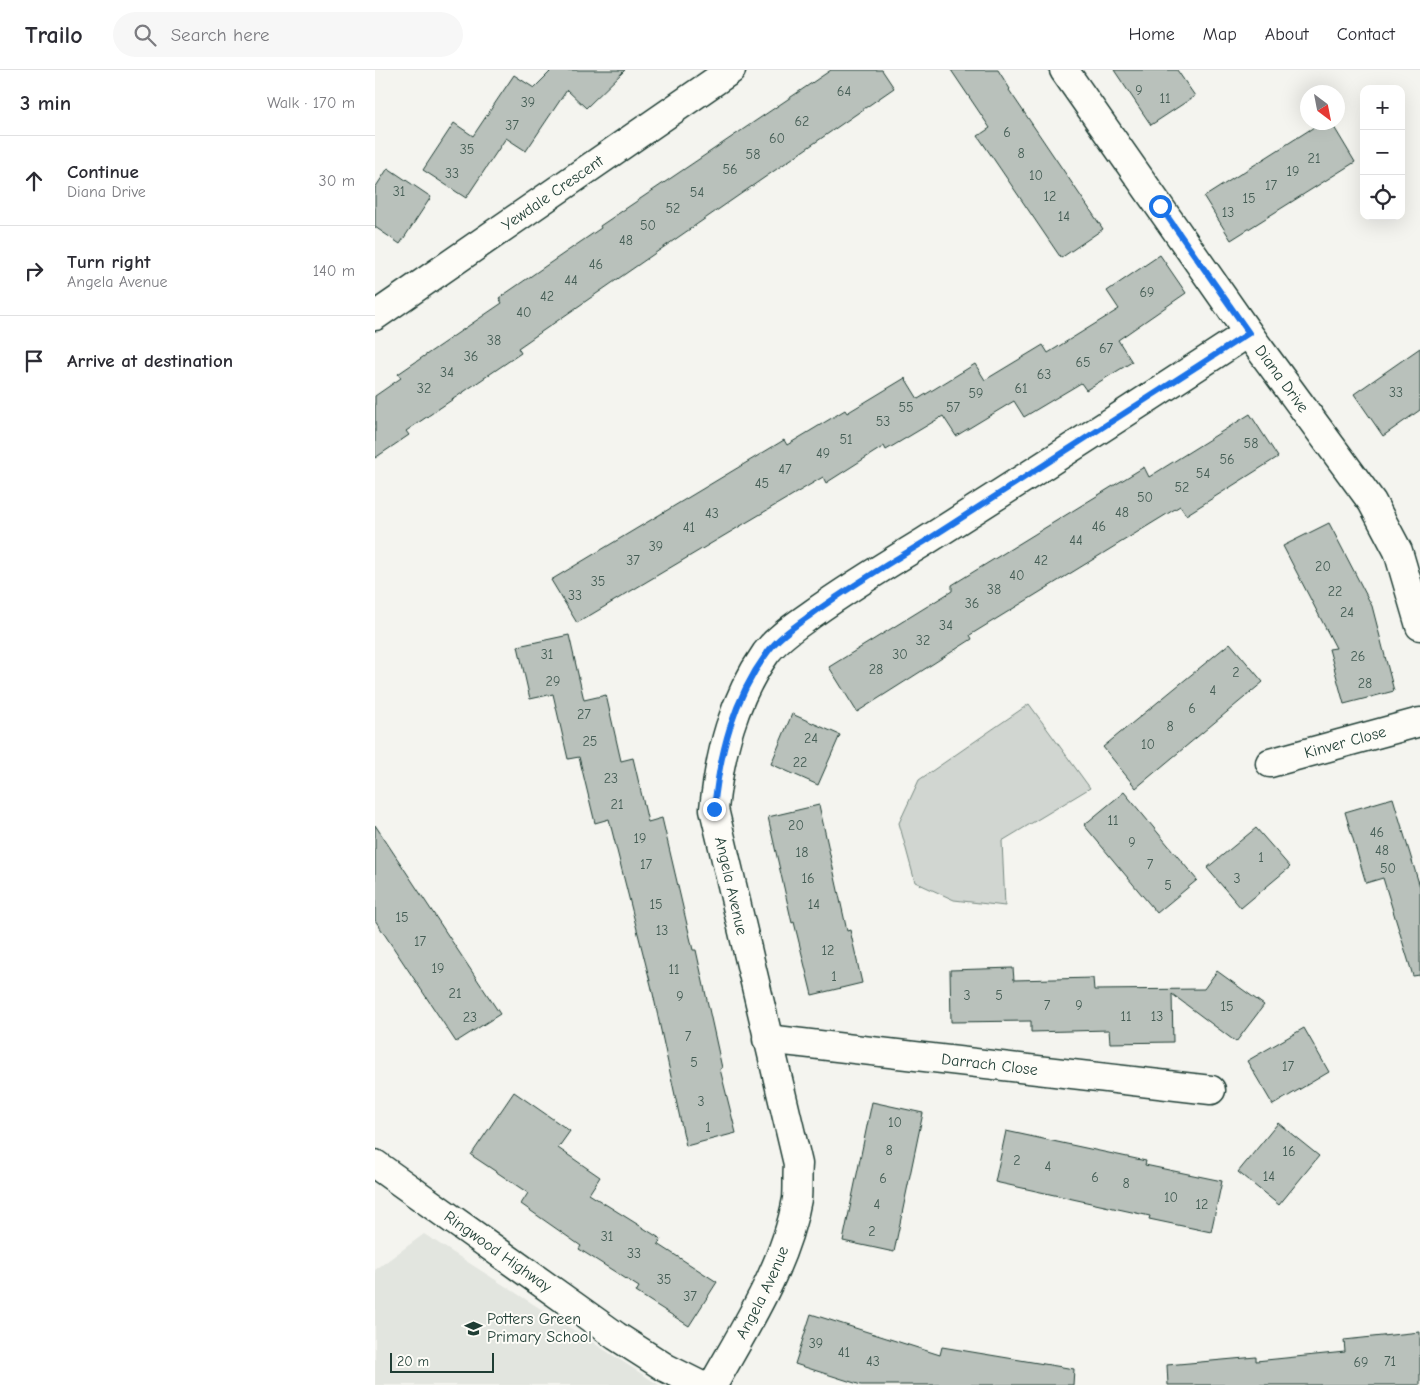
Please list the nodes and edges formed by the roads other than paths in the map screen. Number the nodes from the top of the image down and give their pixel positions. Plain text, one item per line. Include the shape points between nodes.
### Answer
1 (731, 70) edge
2 (1064, 70) edge
3 (375, 316) edge
4 (1249, 333) junction
5 (1420, 626) edge
6 (1420, 722) edge
7 (1270, 763) dead end
8 (767, 1039) junction
9 (1211, 1090) dead end
10 (375, 1164) edge
11 (701, 1385) edge
12 (713, 1385) edge

1 - 3 street, Yewdale Crescent
2 - 4 street, Diana Drive
4 - 5 street, Diana Drive via 1372,502 1398,551
4 - 8 street, Angela Avenue via 835,598 767,651 745,689 726,735 714,809
6 - 7 street, Kinver Close
8 - 9 street, Darrach Close
8 - 12 street, Angela Avenue via 798,1164 797,1197 790,1229 775,1269
10 - 11 street, Ringwood Highway via 616,1336 666,1368

